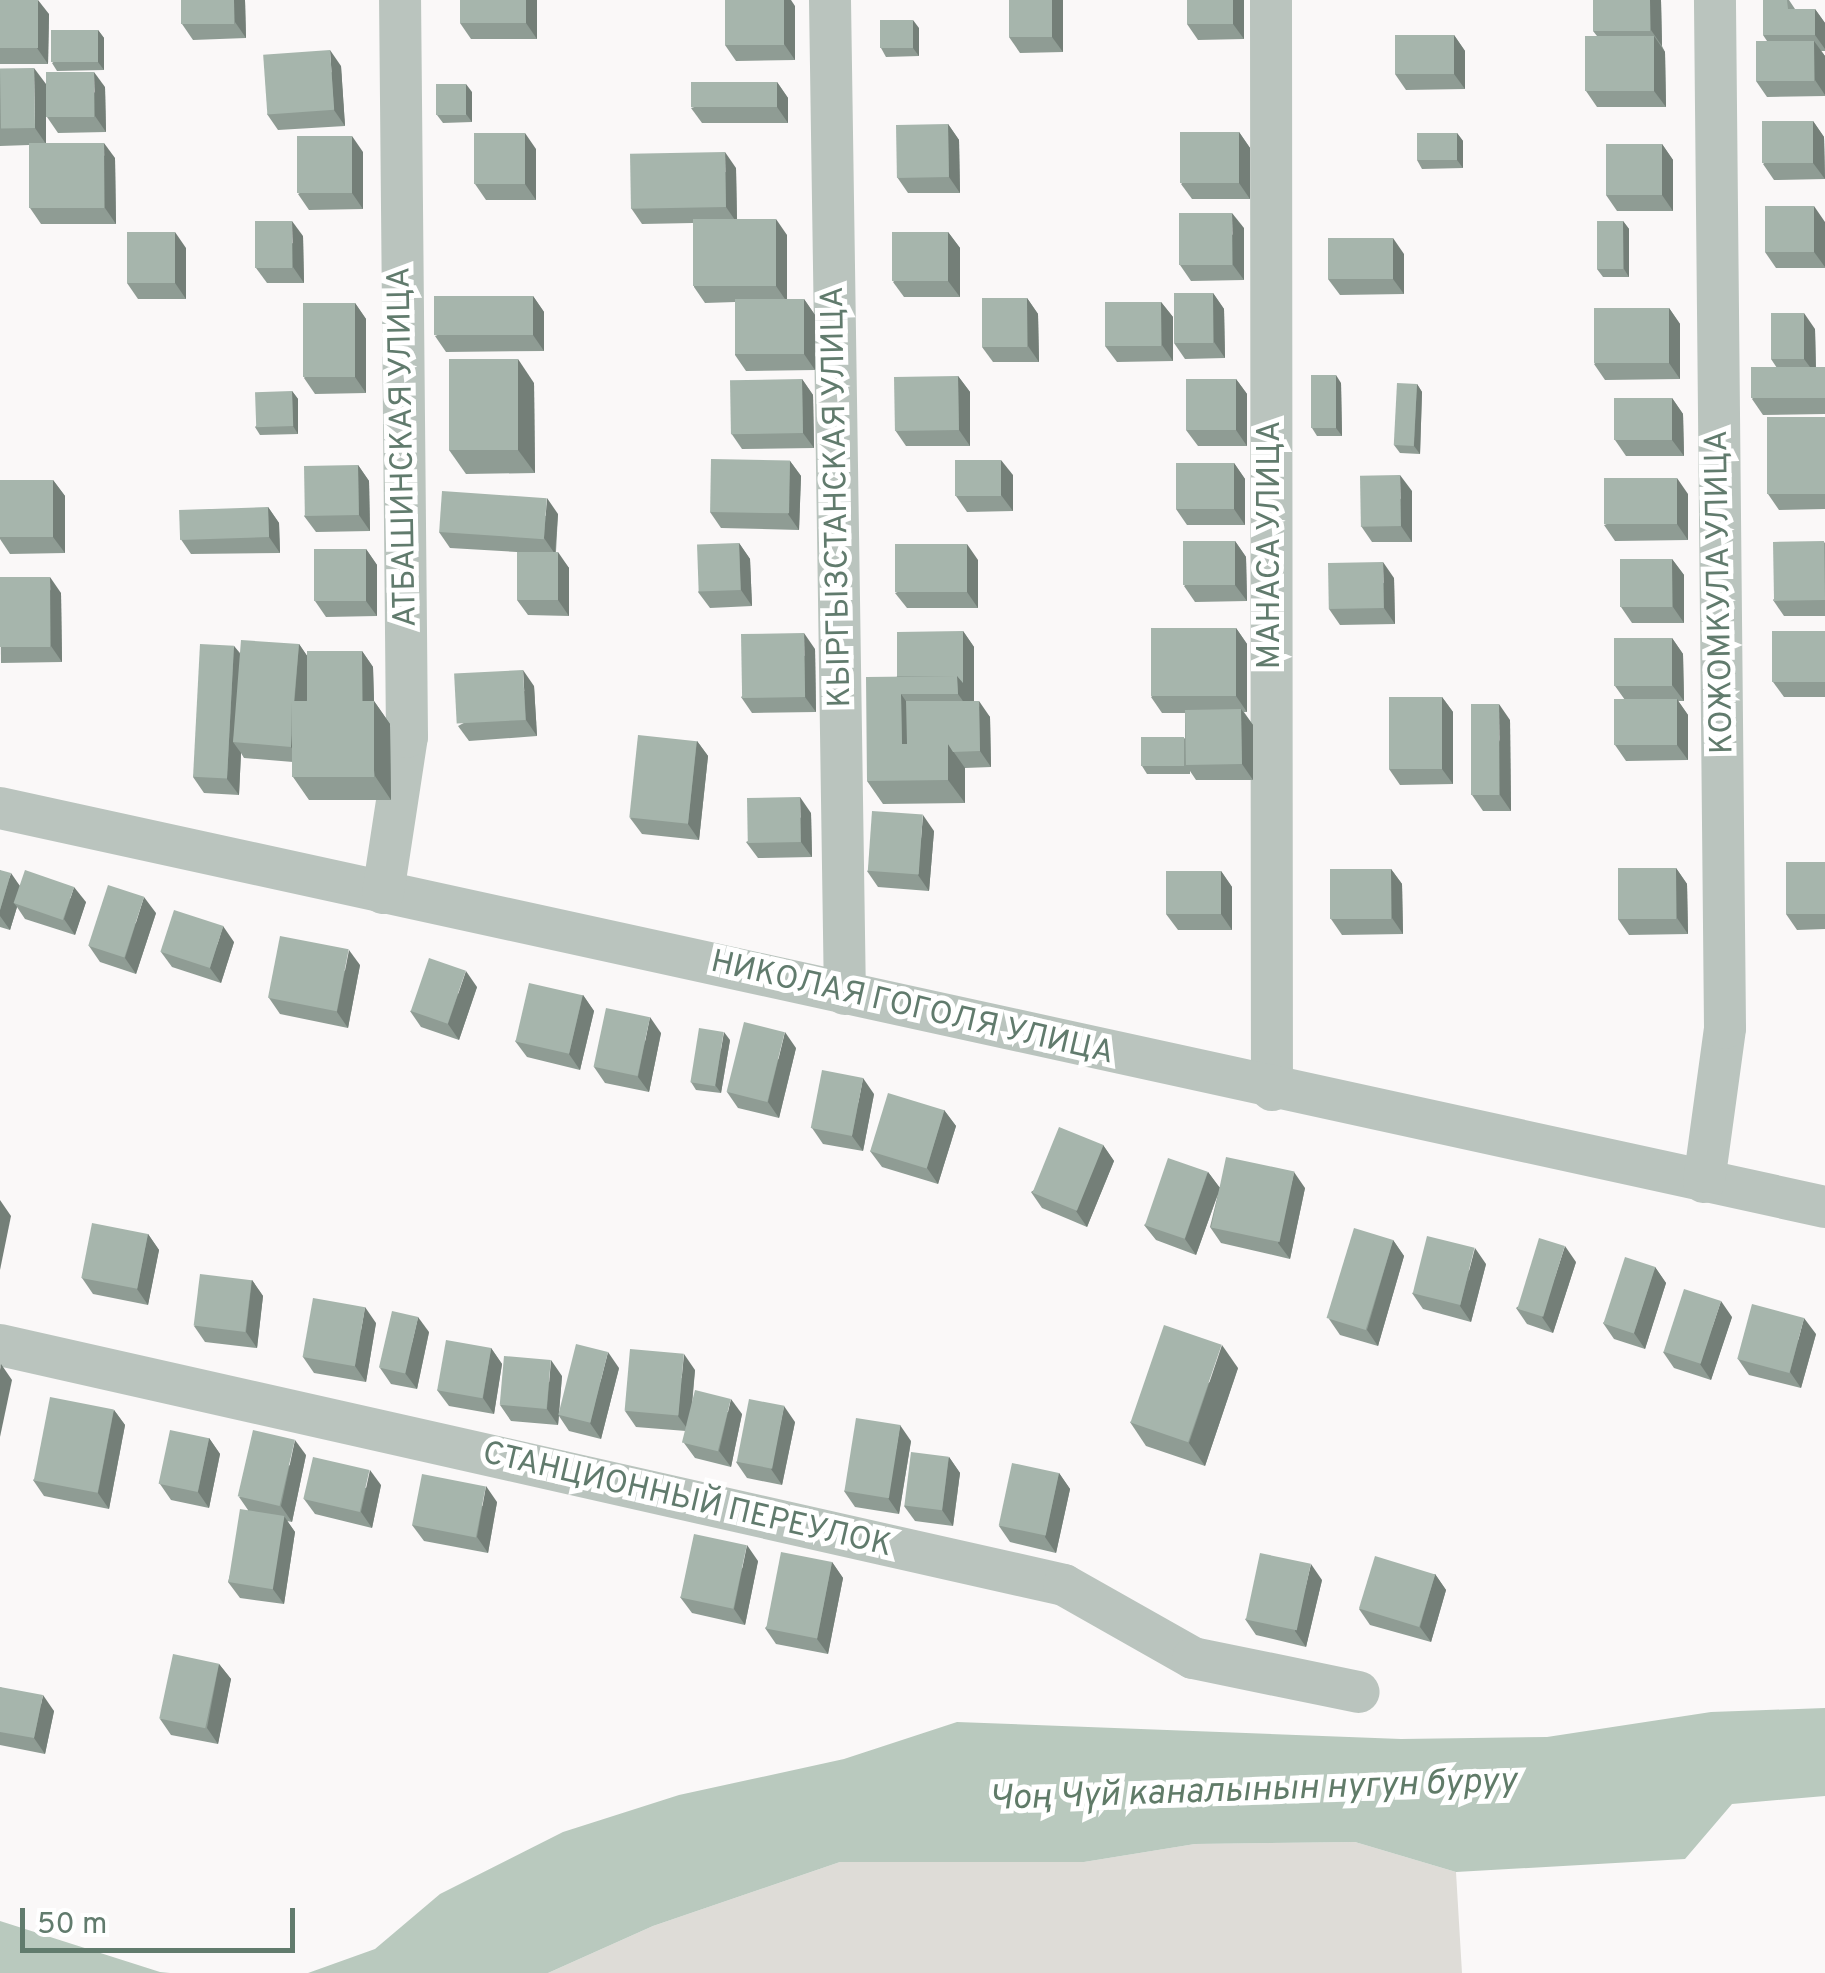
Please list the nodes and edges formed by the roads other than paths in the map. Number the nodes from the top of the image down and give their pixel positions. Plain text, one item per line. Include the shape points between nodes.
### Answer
1 (400, 0) edge
2 (830, 0) edge
3 (1270, 0) edge
4 (1716, 0) edge
5 (0, 808) edge
6 (384, 893) junction
7 (845, 994) junction
8 (1272, 1090) junction
9 (1704, 1182) junction
10 (1825, 1207) edge
11 (0, 1345) edge
12 (1359, 1692) dead end

1 - 6 street, АТБАШИНСКАЯ УЛИЦА via 407,737
2 - 7 street, КЫРГЫЗСТАНСКАЯ УЛИЦА
3 - 8 street, МАНАСА УЛИЦА
4 - 9 street, КОЖОМКУЛА УЛИЦА via 1725,1028
5 - 6 street, НИКОЛАЯ ГОГОЛЯ УЛИЦА
6 - 7 street, НИКОЛАЯ ГОГОЛЯ УЛИЦА
7 - 8 street, НИКОЛАЯ ГОГОЛЯ УЛИЦА
8 - 9 street, НИКОЛАЯ ГОГОЛЯ УЛИЦА
9 - 10 street, НИКОЛАЯ ГОГОЛЯ УЛИЦА
11 - 12 street, СТАНЦИОННЫЙ ПЕРЕУЛОК via 1064,1584 1193,1658

